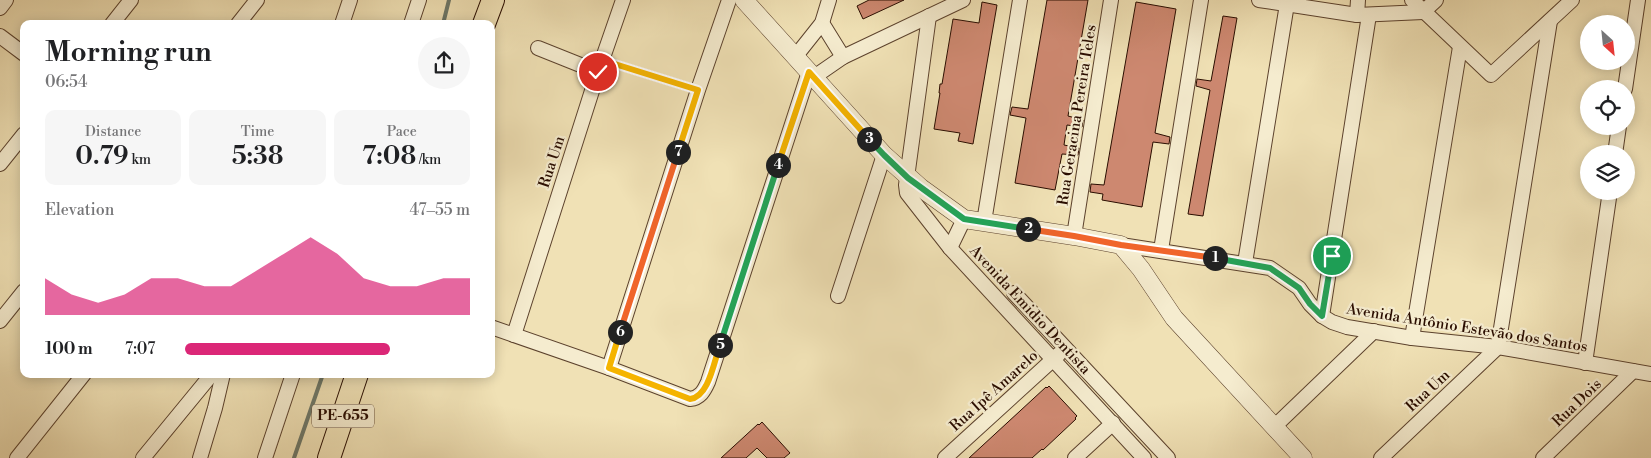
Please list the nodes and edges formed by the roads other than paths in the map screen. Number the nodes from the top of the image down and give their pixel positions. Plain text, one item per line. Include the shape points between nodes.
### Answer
1 (6, 0) edge
2 (131, 0) edge
3 (257, 0) edge
4 (350, 0) edge
5 (418, 0) edge
6 (493, 0) edge
7 (623, 0) edge
8 (729, 0) edge
9 (744, 0) edge
10 (829, 0) edge
11 (963, 0) edge
12 (1020, 0) edge
13 (1111, 0) edge
14 (1201, 0) edge
15 (1260, 0) edge
16 (1358, 0) edge
17 (1412, 0) edge
18 (1436, 0) edge
19 (1572, 0) edge
20 (1638, 0) edge
21 (1287, 4) junction
22 (0, 8) edge
23 (1424, 12) junction
24 (1363, 15) junction
25 (929, 16) junction
26 (115, 20) edge
27 (241, 20) edge
28 (343, 20) edge
29 (411, 20) edge
30 (486, 20) edge
31 (1550, 21) junction
32 (822, 23) junction
33 (0, 36) edge
34 (1460, 47) junction
35 (538, 48) dead end
36 (20, 51) edge
37 (795, 57) junction
38 (843, 57) junction
39 (600, 66) junction
40 (811, 74) junction
41 (1626, 80) edge
42 (698, 90) junction
43 (20, 139) edge
44 (884, 155) junction
45 (0, 164) edge
46 (908, 178) junction
47 (1609, 200) edge
48 (964, 219) junction
49 (984, 222) junction
50 (1074, 236) junction
51 (1121, 245) junction
52 (950, 248) junction
53 (1161, 250) junction
54 (1245, 263) junction
55 (1014, 294) dead end
56 (20, 296) edge
57 (838, 296) dead end
58 (1322, 316) junction
59 (0, 321) edge
60 (495, 328) edge
61 (1374, 331) junction
62 (514, 335) junction
63 (1412, 338) junction
64 (1498, 347) junction
65 (1065, 348) junction
66 (1053, 360) junction
67 (1585, 363) junction
68 (609, 368) junction
69 (1633, 371) junction
70 (1651, 374) edge
71 (81, 378) edge
72 (209, 378) edge
73 (222, 378) edge
74 (292, 378) edge
75 (356, 378) edge
76 (1113, 424) junction
77 (1275, 426) junction
78 (17, 458) edge
79 (143, 458) edge
80 (200, 458) edge
81 (266, 458) edge
82 (329, 458) edge
83 (945, 458) edge
84 (1075, 458) edge
85 (1144, 458) edge
86 (1168, 458) edge
87 (1303, 458) edge
88 (1381, 458) edge
89 (1543, 458) edge

1 - 22 street
2 - 26 street
3 - 27 street
4 - 28 street
5 - 29 street
6 - 30 main road
7 - 39 street, Rua Um
8 - 42 street
9 - 37 street
10 - 32 street
11 - 25 street
12 - 49 street
13 - 50 street, Rua Geracina Pereira Teles
14 - 53 street
15 - 21 street
16 - 24 street
17 - 23 street
18 - 23 street
19 - 31 street
20 - 41 street
21 - 24 street
21 - 54 street
23 - 24 street
23 - 34 street
24 - 58 street
25 - 38 street
25 - 46 street, Avenida Emidio Dentista
31 - 34 street via 1491,75
31 - 64 street
32 - 37 street
32 - 38 street
33 - 36 street
34 - 63 street
35 - 39 street
37 - 40 street
38 - 40 street
39 - 42 lane
39 - 62 street, Rua Um
40 - 44 street
40 - 68 street via 704,391 690,399
42 - 68 street
43 - 45 street
44 - 46 street
44 - 57 street
46 - 48 street
46 - 52 street, Avenida Emidio Dentista via 906,188 910,198
47 - 67 street
48 - 49 street
48 - 52 street
49 - 50 street
50 - 51 street
51 - 53 street, Avenida Antônio Estevão dos Santos
51 - 77 street via 1174,318
52 - 66 street, Avenida Emidio Dentista
53 - 54 street, Avenida Antônio Estevão dos Santos
54 - 58 street, Avenida Antônio Estevão dos Santos via 1270,268 1299,288
55 - 65 street, Avenida Emidio Dentista
56 - 59 street
58 - 61 street, Avenida Antônio Estevão dos Santos via 1332,322
60 - 62 street
61 - 63 street, Avenida Antônio Estevão dos Santos
61 - 77 street
62 - 68 street
63 - 64 street, Avenida Antônio Estevão dos Santos
64 - 67 street, Avenida Antônio Estevão dos Santos
64 - 88 street, Rua Um
65 - 66 street, Rua Ipê Amarelo
65 - 86 street, Avenida Emidio Dentista
66 - 76 street, Avenida Emidio Dentista
66 - 83 street, Rua Ipê Amarelo
67 - 69 street, Avenida Antônio Estevão dos Santos
69 - 70 street, Avenida Antônio Estevão dos Santos
69 - 89 street, Rua Dois
71 - 78 street
72 - 79 street
73 - 80 street
74 - 81 street
75 - 82 main road, PE-655
76 - 84 street
76 - 85 street, Avenida Emidio Dentista
77 - 87 street

